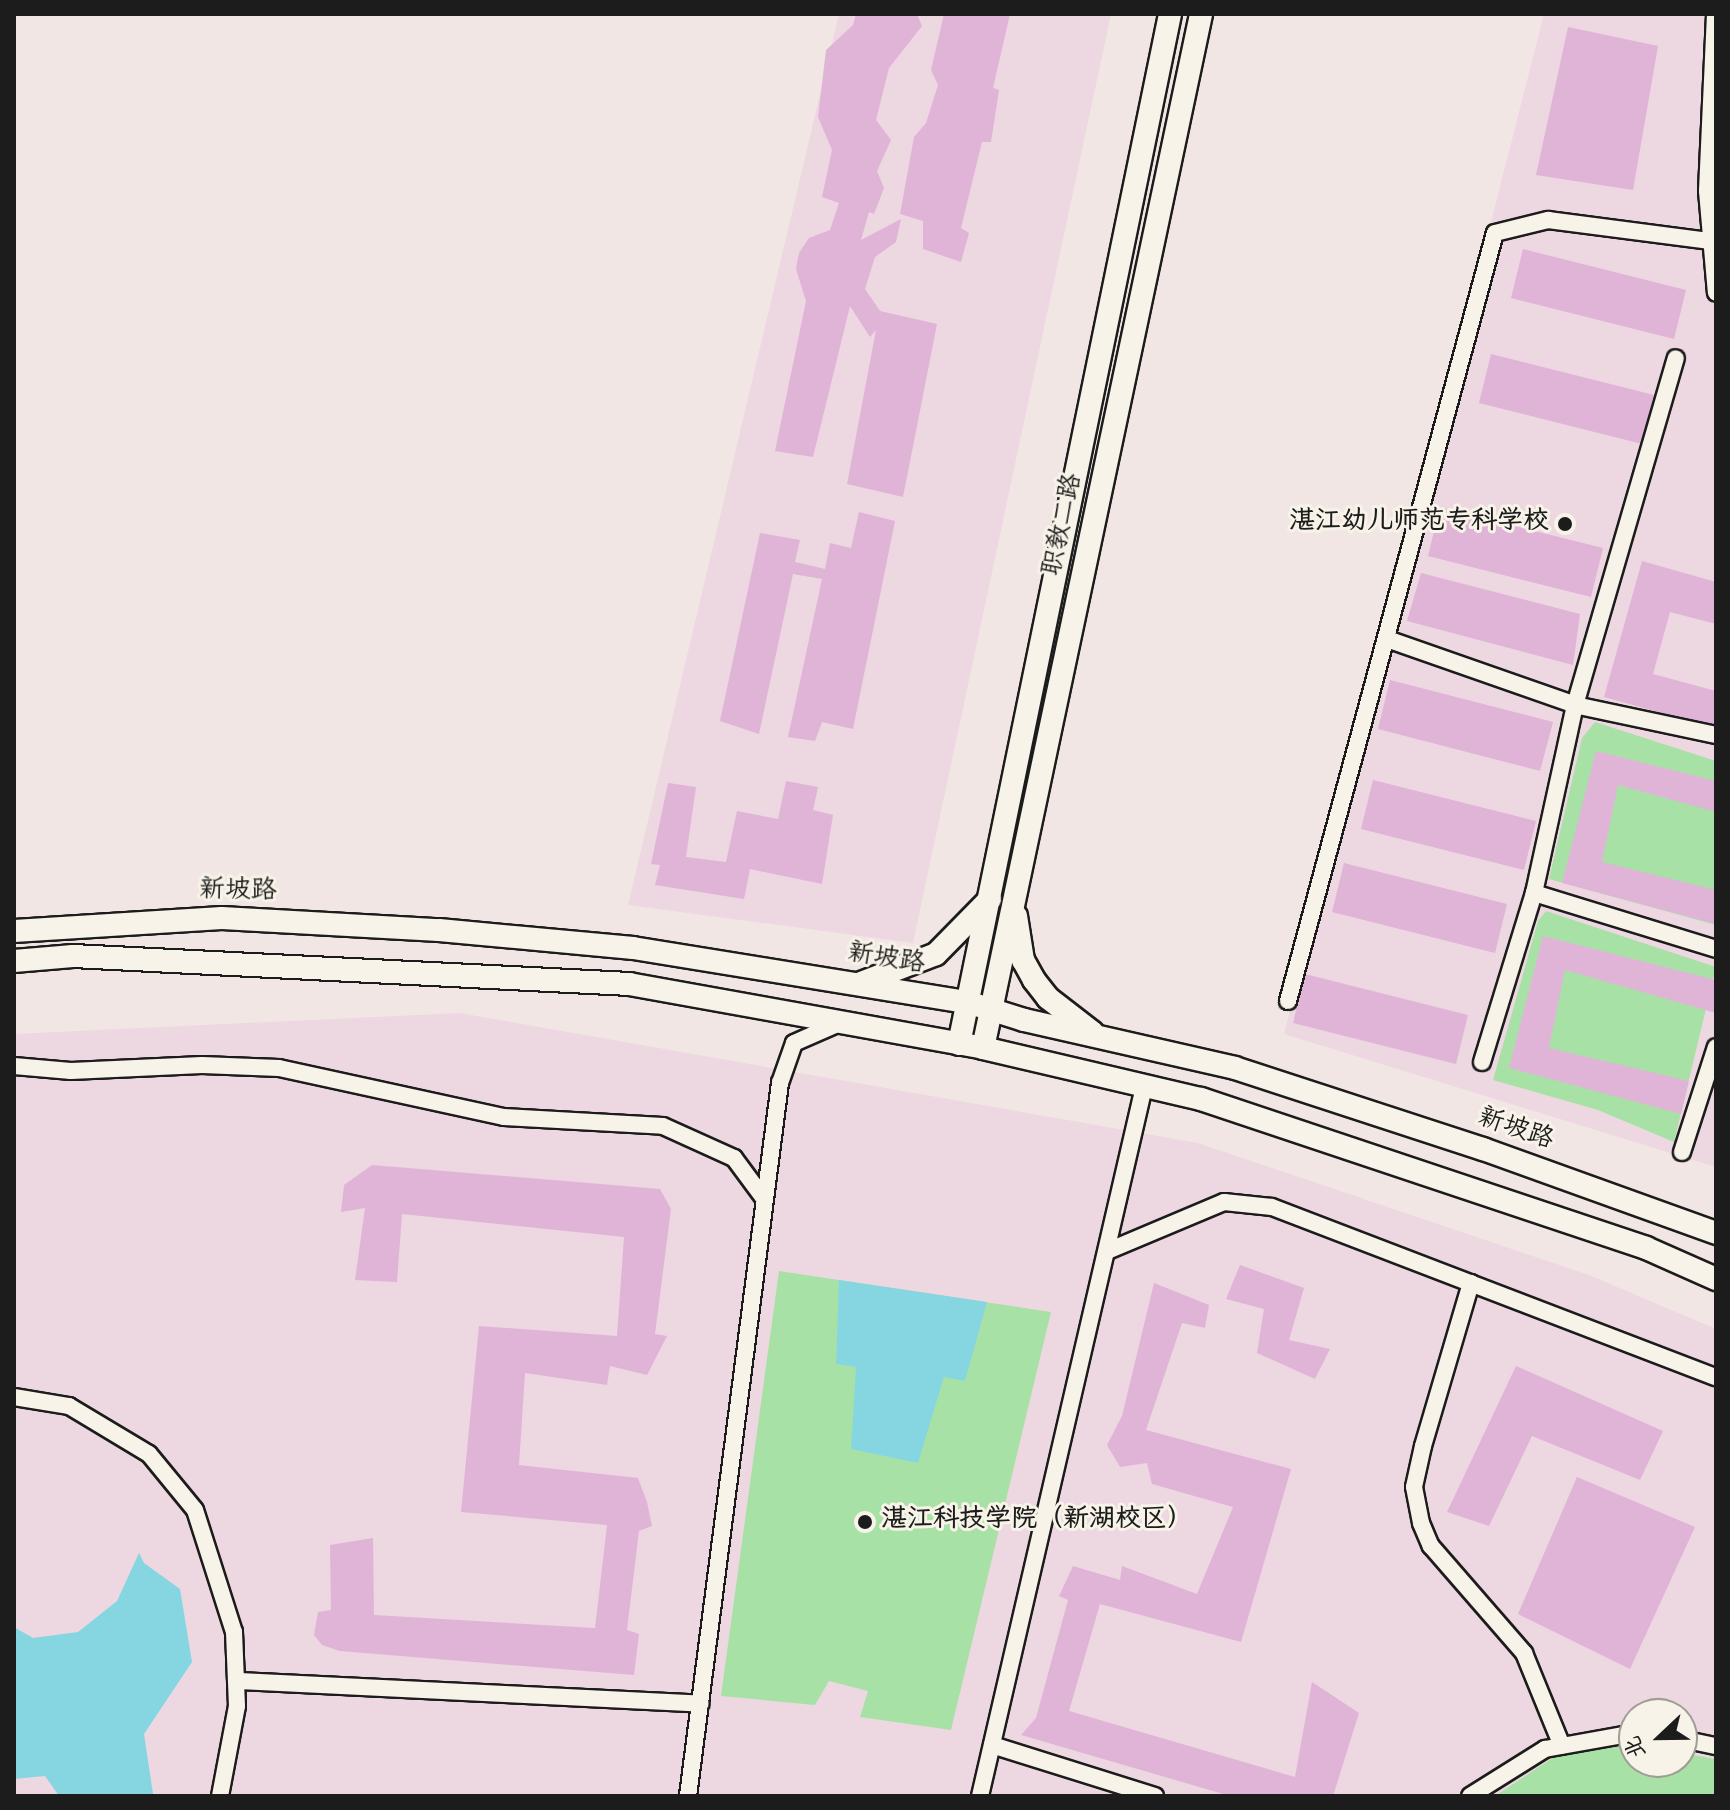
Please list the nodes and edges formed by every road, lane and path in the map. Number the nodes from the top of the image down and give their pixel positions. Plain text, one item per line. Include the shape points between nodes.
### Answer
1 (1170, 14) edge
2 (1201, 14) edge
3 (1715, 14) edge
4 (1709, 241) junction
5 (1716, 293) edge
6 (1676, 358) dead end
7 (1387, 639) junction
8 (1575, 705) junction
9 (1716, 735) edge
10 (1534, 893) junction
11 (991, 899) junction
12 (1013, 904) junction
13 (14, 931) edge
14 (1716, 949) edge
15 (14, 961) edge
16 (858, 984) junction
17 (1288, 1001) dead end
18 (967, 1002) junction
19 (991, 1009) junction
20 (835, 1025) junction
21 (1100, 1037) junction
22 (959, 1044) junction
23 (1716, 1047) edge
24 (983, 1048) junction
25 (1482, 1062) dead end
26 (14, 1066) edge
27 (1144, 1087) junction
28 (1682, 1152) dead end
29 (765, 1200) junction
30 (1716, 1233) edge
31 (1110, 1250) junction
32 (1716, 1279) edge
33 (1471, 1283) junction
34 (1716, 1377) edge
35 (14, 1397) edge
36 (237, 1681) junction
37 (700, 1704) junction
38 (1618, 1736) edge
39 (992, 1745) junction
40 (1562, 1746) junction
41 (220, 1796) edge
42 (688, 1796) edge
43 (980, 1796) edge
44 (1155, 1796) edge
45 (1470, 1796) edge

1 - 11 street, 职教二路
2 - 12 street, 职教二路
3 - 4 street
4 - 5 street
4 - 7 street via 1548,220 1495,233
6 - 8 street
7 - 8 street
7 - 17 street
8 - 9 street
8 - 10 street
10 - 14 street
10 - 25 street
11 - 16 street via 936,954
11 - 18 street, 职教二路
12 - 19 street, 职教二路
12 - 21 street via 1023,960 1034,980 1048,998
13 - 16 street, 新坡路 via 222,918 439,930 633,948
15 - 20 street via 73,956 629,984
16 - 18 street, 新坡路
18 - 19 street, 新坡路
18 - 22 street, 职教二路
19 - 21 street, 新坡路
19 - 24 street, 职教二路
20 - 22 street
20 - 29 street via 794,1043 780,1083
21 - 30 street, 新坡路 via 1235,1068
22 - 24 street
23 - 28 street
24 - 27 street
26 - 29 street via 71,1071 202,1065 279,1068 504,1117 663,1126 734,1158
27 - 31 street
27 - 32 street via 1201,1099 1448,1179 1646,1248
29 - 37 street
31 - 33 street via 1224,1202 1272,1207
31 - 39 street
33 - 34 street
33 - 40 street via 1414,1487 1421,1523 1431,1546 1524,1653
35 - 36 street via 69,1406 149,1454 195,1510 234,1632
36 - 37 street
36 - 41 street
37 - 42 street
38 - 40 street
39 - 43 street
39 - 44 street
40 - 45 street via 1545,1749

